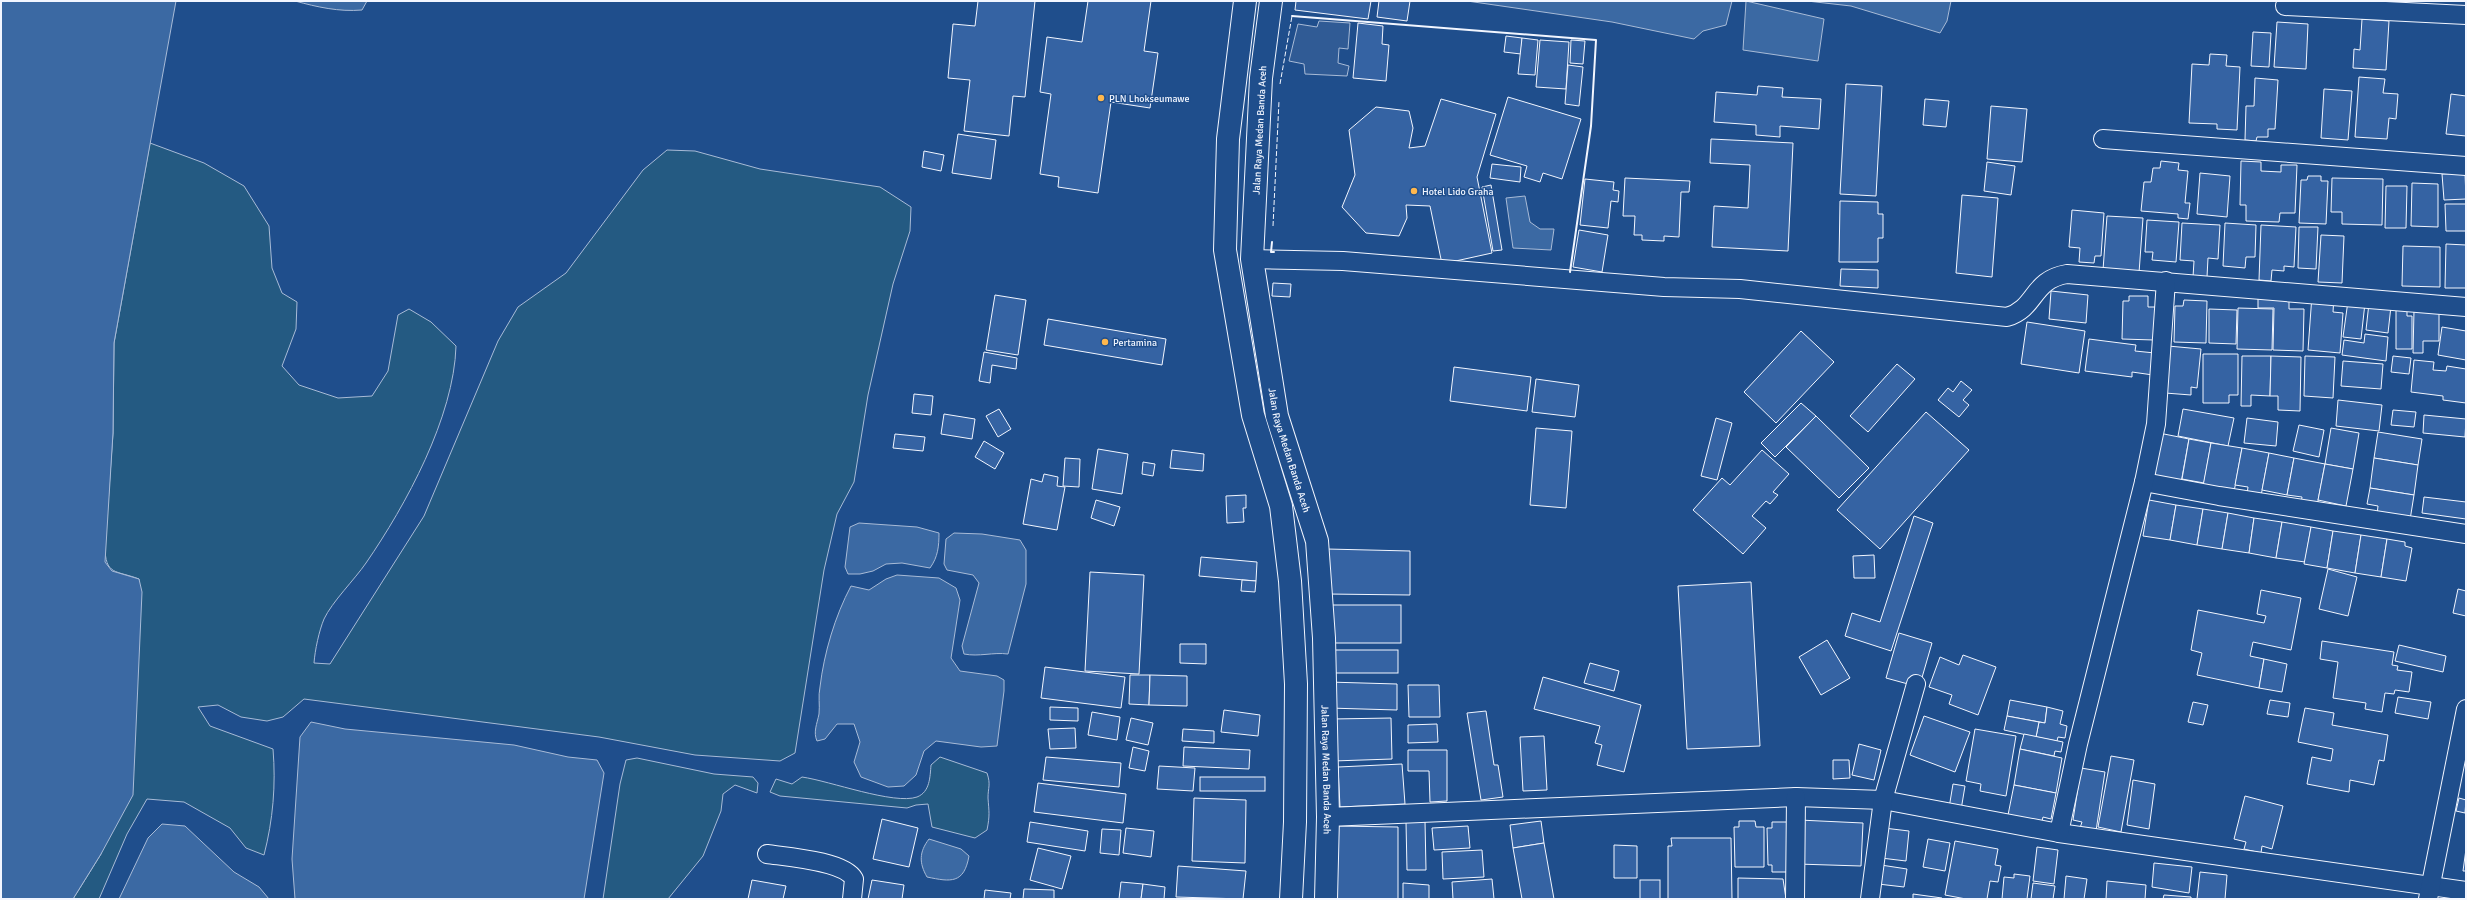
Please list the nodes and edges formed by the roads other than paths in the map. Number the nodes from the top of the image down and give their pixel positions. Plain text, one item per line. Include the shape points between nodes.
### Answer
1 (1245, 1) edge
2 (1271, 1) edge
3 (2285, 6) dead end
4 (2466, 15) edge
5 (2103, 139) dead end
6 (2466, 166) edge
7 (1252, 259) junction
8 (2166, 281) junction
9 (2466, 307) edge
10 (2144, 482) junction
11 (2466, 534) edge
12 (1916, 684) dead end
13 (2466, 709) edge
14 (2460, 769) edge
15 (1796, 797) junction
16 (1883, 800) junction
17 (1328, 817) junction
18 (2059, 833) junction
19 (767, 854) dead end
20 (2466, 891) edge
21 (2430, 892) edge
22 (852, 899) edge
23 (1291, 899) edge
24 (1326, 899) edge
25 (1795, 899) edge
26 (1870, 899) edge

1 - 23 highway via 1228,139 1225,250 1253,415 1281,506 1290,582 1296,684 1295,822
2 - 7 highway, Jalan Raya Medan Banda Aceh via 1261,78
3 - 4 street
5 - 6 street
7 - 8 street via 1343,261 1664,287 1740,290 2007,317 2018,313 2041,286 2054,276 2067,274
7 - 17 highway, Jalan Raya Medan Banda Aceh via 1278,416 1317,541 1324,638
8 - 9 street
8 - 10 street via 2160,387
10 - 11 street
10 - 18 street via 2078,744
12 - 16 street
13 - 14 street
14 - 21 street
15 - 16 street
15 - 17 street
15 - 25 street
16 - 18 street
16 - 26 street
17 - 24 highway, Jalan Raya Medan Banda Aceh
18 - 21 street via 2368,879
19 - 22 street via 835,866 846,871 854,879
20 - 21 street

